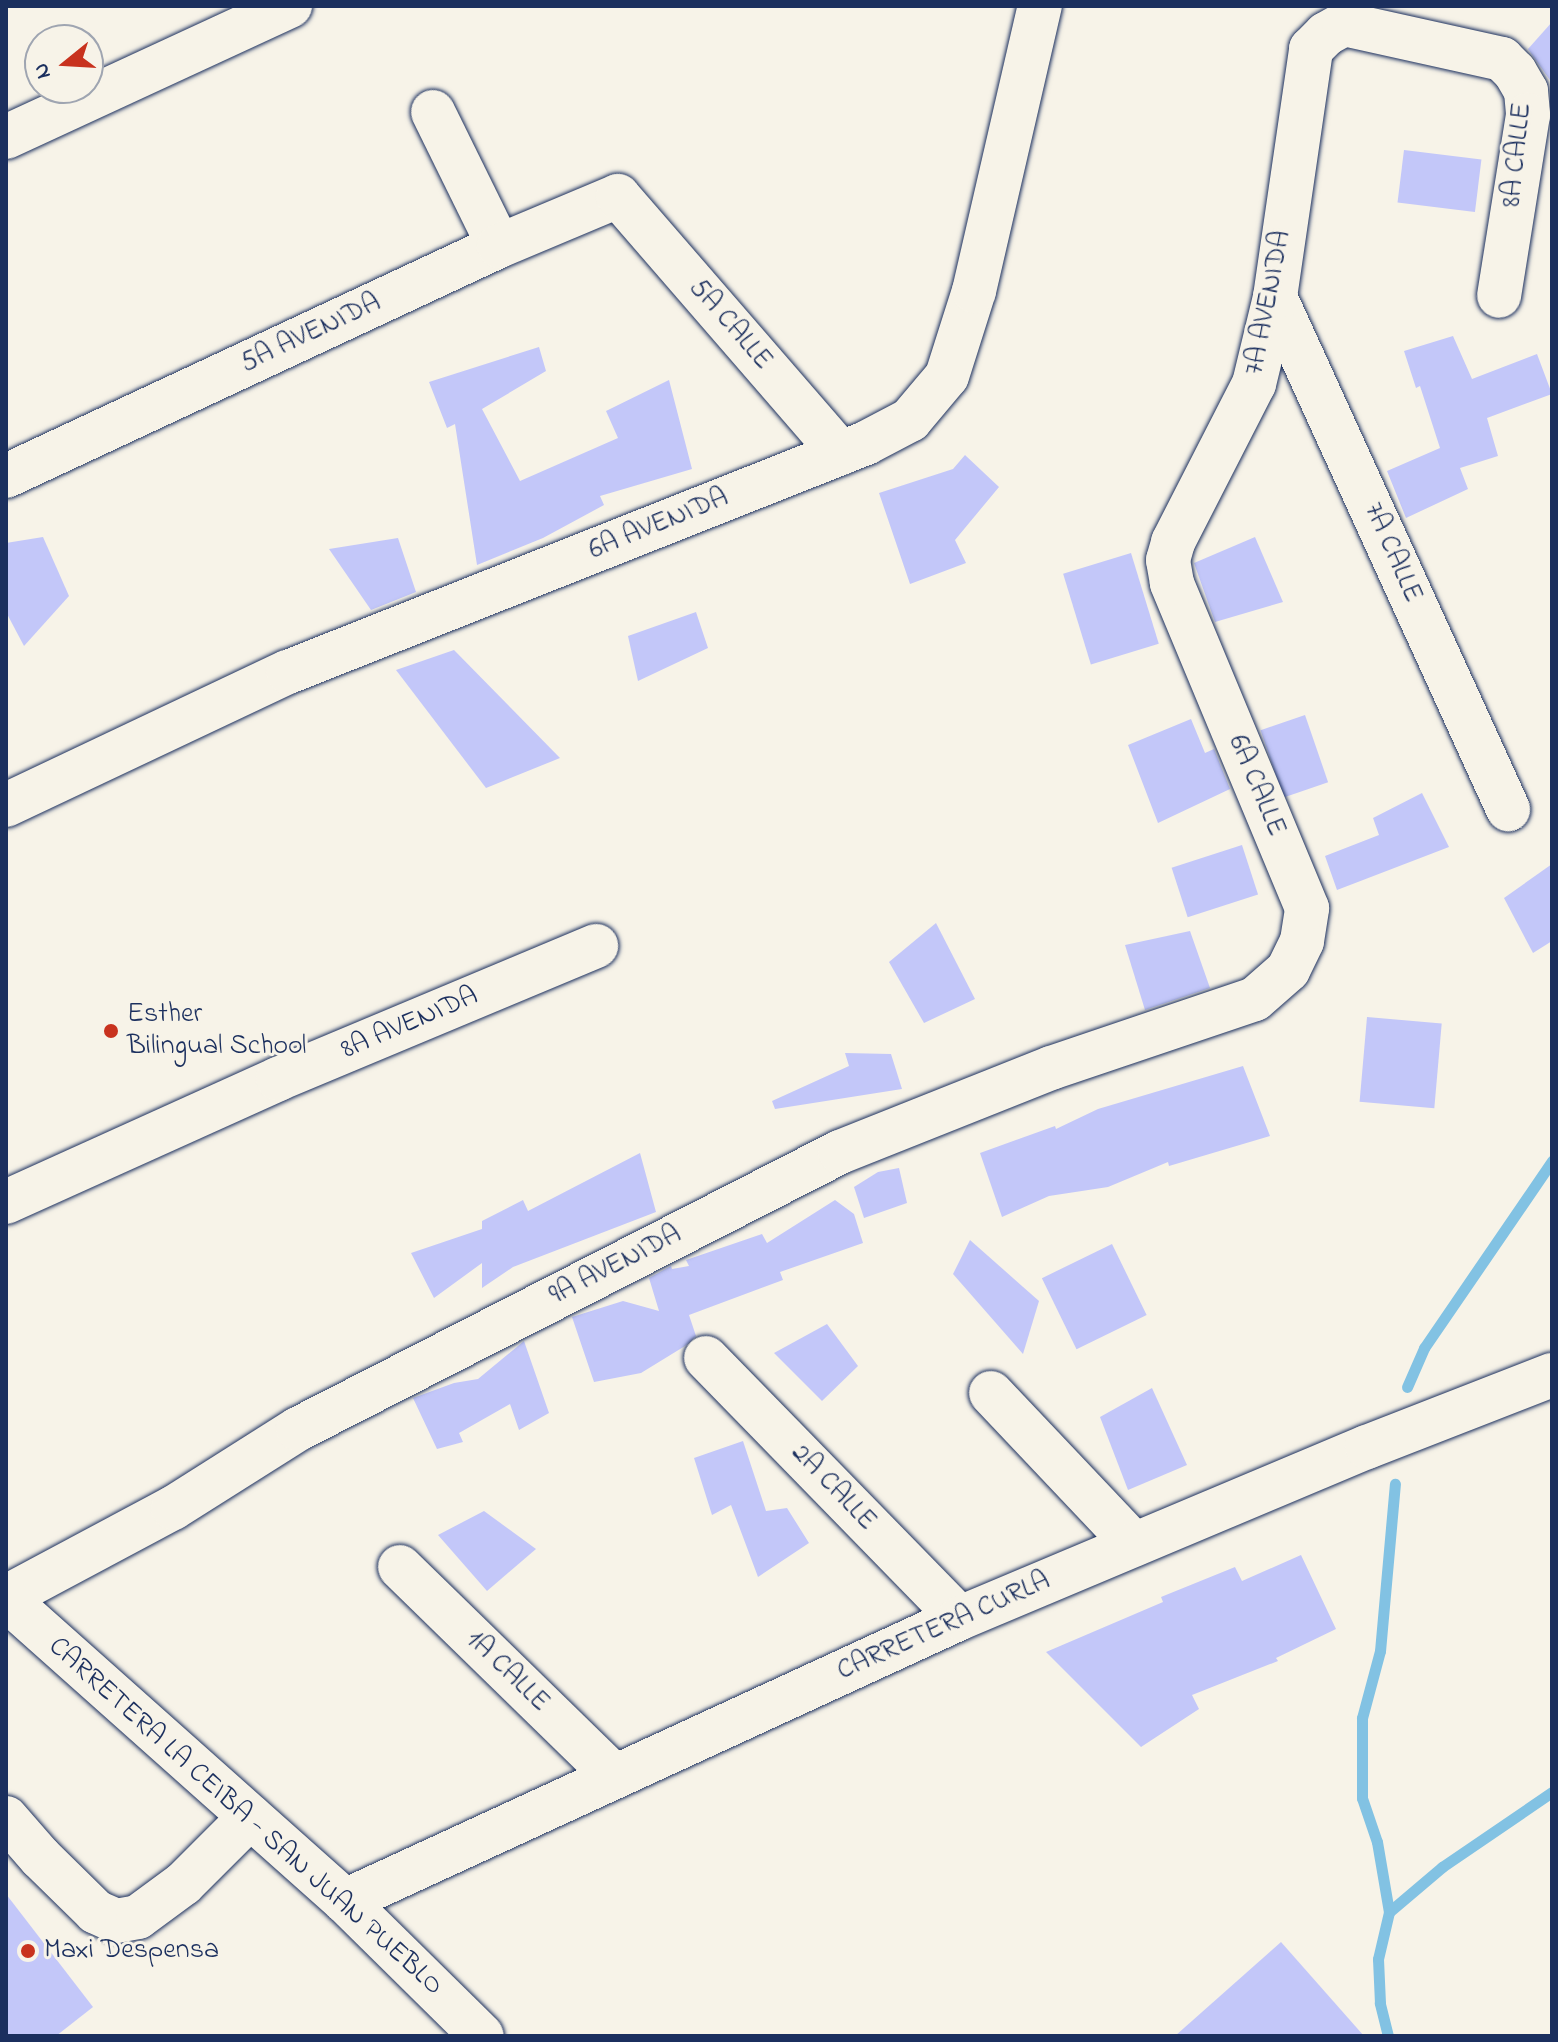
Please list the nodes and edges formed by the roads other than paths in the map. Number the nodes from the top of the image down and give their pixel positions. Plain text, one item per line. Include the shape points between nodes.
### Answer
1 (290, 6) edge
2 (1040, 6) edge
3 (1326, 34) joint
4 (433, 112) dead end
5 (6, 137) edge
6 (618, 196) joint
7 (499, 246) junction
8 (1499, 296) dead end
9 (1275, 297) junction
10 (841, 453) junction
11 (6, 476) edge
12 (1168, 560) joint
13 (6, 805) edge
14 (1508, 809) dead end
15 (596, 946) dead end
16 (1255, 999) joint
17 (6, 1202) edge
18 (706, 1358) dead end
19 (1552, 1375) edge
20 (991, 1393) dead end
21 (1134, 1544) junction
22 (400, 1567) dead end
23 (6, 1598) edge
24 (960, 1618) junction
25 (614, 1776) junction
26 (250, 1817) junction
27 (6, 1818) edge
28 (345, 1901) junction
29 (480, 2035) edge

1 - 5 street
2 - 10 street, 6A AVENIDA via 974,291 947,376 910,420
3 - 8 street, 8A CALLE via 1344,24 1502,59 1515,72 1526,91 1528,115
3 - 9 street, 7A AVENIDA via 1311,49
4 - 7 street
6 - 7 street, 5A AVENIDA
6 - 10 street, 5A CALLE
7 - 11 street, 5A AVENIDA
9 - 12 street, 7A AVENIDA via 1254,384
9 - 14 street, 7A CALLE
10 - 13 street, 6A AVENIDA via 288,672
12 - 16 street, 6A CALLE via 1172,583 1307,908 1302,941 1288,970
15 - 17 street, 8A AVENIDA via 278,1079
16 - 23 street, 9A AVENIDA via 1051,1068 840,1152 298,1429 173,1508
18 - 24 street, 2A CALLE
19 - 21 street, CARRETERA CURLA
20 - 21 street
21 - 24 street, CARRETERA CURLA
22 - 25 street, 1A CALLE
23 - 26 street, CARRETERA LA CEIBA - SAN JUAN PUEBLO
24 - 25 street, CARRETERA CURLA
25 - 28 street, CARRETERA CURLA
26 - 27 street via 183,1884 138,1917 116,1921 96,1912
26 - 28 street, CARRETERA LA CEIBA - SAN JUAN PUEBLO
28 - 29 street, CARRETERA LA CEIBA - SAN JUAN PUEBLO

